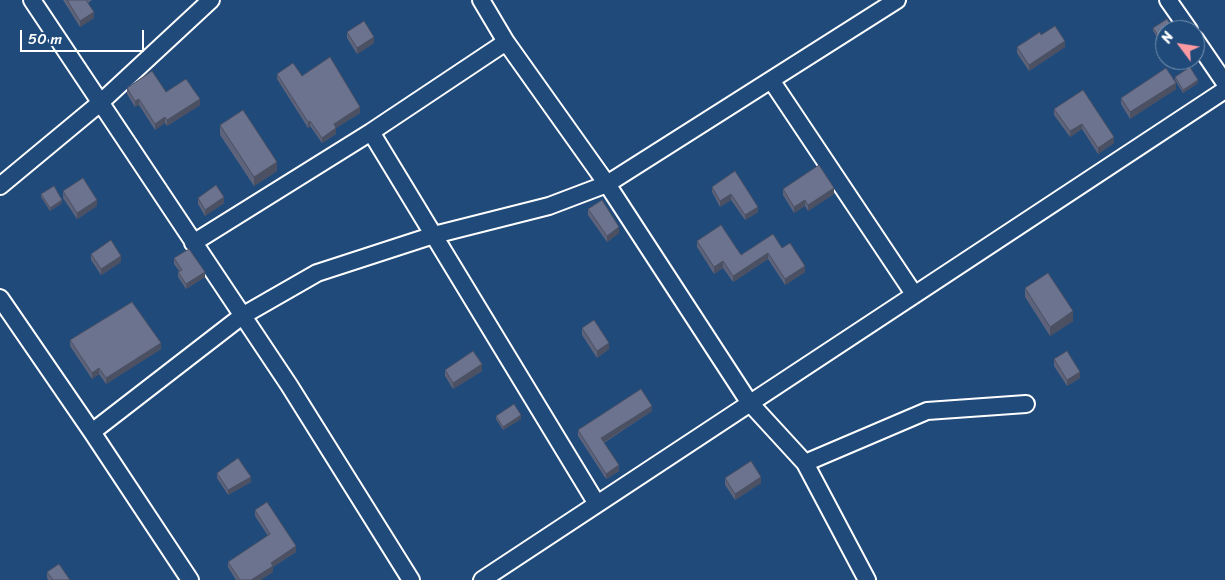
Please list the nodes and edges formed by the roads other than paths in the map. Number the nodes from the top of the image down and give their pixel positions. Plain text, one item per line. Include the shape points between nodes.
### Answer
1 (32, 0) edge
2 (211, 0) edge
3 (481, 0) edge
4 (897, 0) edge
5 (1168, 0) edge
6 (1181, 20) edge
7 (506, 42) junction
8 (1205, 54) edge
9 (772, 80) junction
10 (1225, 83) edge
11 (1225, 90) edge
12 (100, 103) junction
13 (371, 132) junction
14 (607, 184) junction
15 (0, 186) edge
16 (434, 235) junction
17 (193, 243) junction
18 (914, 294) junction
19 (0, 298) edge
20 (242, 316) junction
21 (749, 402) junction
22 (1026, 404) dead end
23 (92, 432) junction
24 (805, 463) junction
25 (597, 504) junction
26 (190, 580) edge
27 (411, 580) edge
28 (482, 580) edge
29 (866, 580) edge

1 - 12 street
2 - 12 street
3 - 7 street
4 - 9 street
5 - 6 street
7 - 13 street
7 - 14 street
8 - 10 street
9 - 14 street
9 - 18 street
11 - 18 street
12 - 15 street
12 - 17 street
13 - 16 street
13 - 17 street
14 - 16 street via 549,206
14 - 21 street
16 - 20 street via 317,273
16 - 25 street
17 - 20 street
18 - 21 street
19 - 23 street
20 - 23 street
20 - 27 street
21 - 24 street
21 - 25 street
22 - 24 street via 927,411
23 - 26 street
24 - 29 street
25 - 28 street

